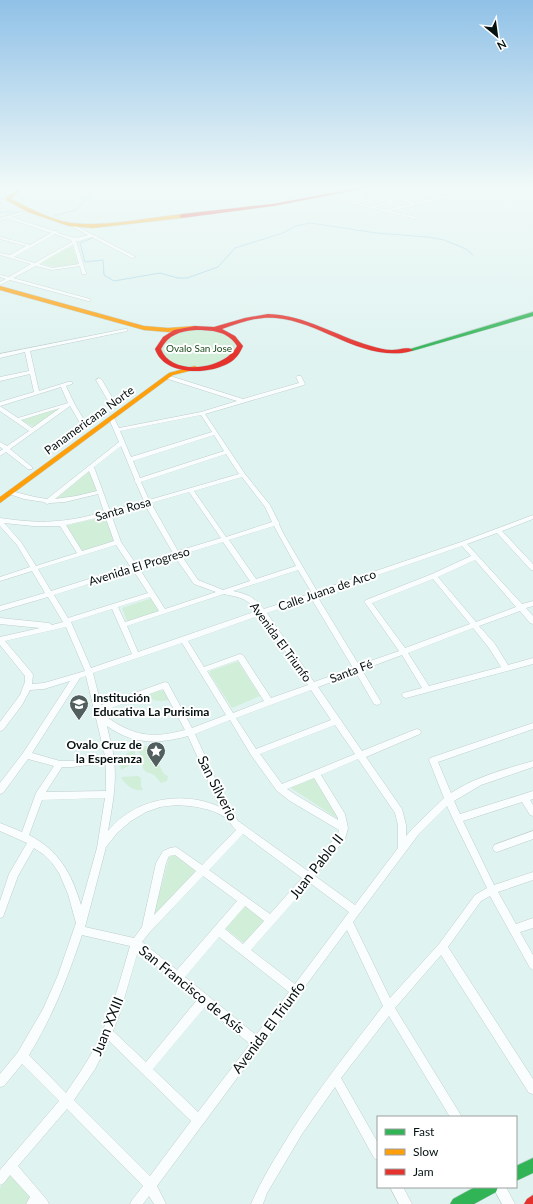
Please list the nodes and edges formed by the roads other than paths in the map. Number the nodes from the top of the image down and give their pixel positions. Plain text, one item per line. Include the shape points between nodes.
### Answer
1 (19, 243) edge
2 (35, 243) edge
3 (68, 243) edge
4 (74, 243) edge
5 (106, 243) edge
6 (30, 246) junction
7 (0, 254) edge
8 (10, 257) junction
9 (134, 257) dead end
10 (35, 264) junction
11 (81, 265) junction
12 (84, 273) dead end
13 (0, 276) edge
14 (10, 279) junction
15 (0, 284) edge
16 (0, 288) edge
17 (0, 294) edge
18 (88, 300) dead end
19 (92, 314) junction
20 (533, 314) edge
21 (238, 323) junction
22 (195, 328) junction
23 (214, 329) junction
24 (125, 330) dead end
25 (237, 339) junction
26 (26, 350) junction
27 (0, 356) edge
28 (195, 368) junction
29 (33, 372) junction
30 (167, 377) junction
31 (299, 377) dead end
32 (0, 379) edge
33 (99, 380) dead end
34 (70, 383) dead end
35 (63, 385) junction
36 (37, 393) junction
37 (243, 401) junction
38 (0, 404) edge
39 (71, 404) junction
40 (114, 406) dead end
41 (0, 408) edge
42 (202, 413) junction
43 (112, 419) junction
44 (17, 420) junction
45 (85, 427) dead end
46 (117, 430) junction
47 (33, 431) junction
48 (215, 433) junction
49 (122, 442) junction
50 (0, 444) edge
51 (7, 450) junction
52 (228, 452) junction
53 (0, 454) edge
54 (129, 460) junction
55 (91, 466) junction
56 (42, 469) junction
57 (28, 470) junction
58 (243, 475) junction
59 (137, 481) junction
60 (0, 490) edge
61 (191, 490) junction
62 (100, 492) junction
63 (10, 493) junction
64 (0, 501) edge
65 (47, 502) junction
66 (147, 502) junction
67 (108, 513) junction
68 (531, 520) edge
69 (0, 521) edge
70 (277, 523) junction
71 (62, 525) junction
72 (498, 530) junction
73 (226, 540) junction
74 (118, 542) junction
75 (463, 543) junction
76 (81, 554) junction
77 (176, 555) junction
78 (476, 557) junction
79 (135, 567) junction
80 (300, 567) junction
81 (35, 568) junction
82 (533, 568) edge
83 (434, 576) junction
84 (0, 579) edge
85 (254, 582) junction
86 (223, 592) junction
87 (50, 594) junction
88 (152, 594) junction
89 (314, 594) junction
90 (533, 603) edge
91 (114, 606) junction
92 (522, 607) junction
93 (0, 609) edge
94 (163, 612) junction
95 (262, 612) junction
96 (533, 620) edge
97 (0, 621) edge
98 (68, 622) junction
99 (123, 625) junction
100 (474, 625) junction
101 (55, 626) junction
102 (183, 639) junction
103 (403, 651) junction
104 (136, 656) junction
105 (533, 661) edge
106 (506, 668) junction
107 (358, 669) junction
108 (203, 670) junction
109 (89, 672) junction
110 (78, 676) junction
111 (313, 685) junction
112 (28, 687) junction
113 (427, 689) junction
114 (406, 696) dead end
115 (269, 702) junction
116 (377, 702) dead end
117 (99, 709) junction
118 (232, 716) junction
119 (101, 718) junction
120 (336, 721) junction
121 (533, 726) edge
122 (0, 728) edge
123 (190, 732) junction
124 (417, 732) dead end
125 (254, 753) junction
126 (26, 755) junction
127 (359, 755) junction
128 (110, 759) junction
129 (60, 764) junction
130 (533, 764) edge
131 (315, 773) junction
132 (280, 788) junction
133 (0, 790) edge
134 (110, 794) junction
135 (533, 795) edge
136 (39, 796) junction
137 (524, 798) junction
138 (448, 800) junction
139 (533, 812) edge
140 (229, 815) junction
141 (457, 819) junction
142 (0, 827) edge
143 (344, 828) junction
144 (242, 829) junction
145 (533, 835) edge
146 (24, 837) junction
147 (33, 841) junction
148 (101, 848) junction
149 (497, 848) dead end
150 (401, 851) junction
151 (202, 870) junction
152 (533, 876) edge
153 (309, 877) junction
154 (492, 890) junction
155 (244, 900) junction
156 (356, 911) junction
157 (0, 914) edge
158 (270, 920) junction
159 (348, 922) junction
160 (533, 923) edge
161 (80, 926) junction
162 (146, 929) junction
163 (218, 930) junction
164 (513, 930) junction
165 (136, 943) junction
166 (442, 947) junction
167 (244, 950) junction
168 (533, 965) edge
169 (177, 978) junction
170 (295, 991) junction
171 (204, 1000) junction
172 (389, 1007) junction
173 (107, 1032) junction
174 (256, 1042) junction
175 (22, 1056) junction
176 (146, 1070) junction
177 (335, 1077) junction
178 (1, 1081) edge
179 (533, 1089) edge
180 (67, 1101) junction
181 (455, 1116) edge
182 (198, 1120) junction
183 (377, 1152) edge
184 (533, 1165) edge
185 (10, 1166) junction
186 (517, 1173) edge
187 (0, 1179) edge
188 (150, 1185) junction
189 (397, 1188) edge
190 (489, 1188) edge
191 (500, 1188) edge
192 (37, 1202) edge
193 (136, 1204) edge
194 (160, 1204) edge
195 (258, 1204) edge
196 (406, 1204) edge
197 (458, 1204) edge
198 (509, 1204) edge

1 - 6 street
2 - 6 street
3 - 10 street
4 - 11 street
5 - 9 street
6 - 8 street
7 - 8 street
8 - 10 street
10 - 11 street via 52,269
10 - 14 street
11 - 12 street
13 - 14 street
14 - 15 street
14 - 18 street
16 - 19 main road
17 - 19 main road via 74,315
19 - 22 main road via 144,328
20 - 21 main road via 399,352 383,352 362,347 285,317 259,316
21 - 23 main road
21 - 25 main road via 234,334
22 - 23 main road
22 - 28 main road via 169,335 161,341 158,349 160,356 168,362 180,367
23 - 25 main road via 226,332
24 - 26 street
25 - 28 main road via 240,350 230,360 218,366
26 - 27 street
26 - 29 street
28 - 30 main road, Panamericana Norte via 178,371
29 - 32 street
29 - 36 street
30 - 37 street
30 - 43 main road, Panamericana Norte
31 - 37 street via 302,384
33 - 40 street
34 - 35 street
35 - 36 street
35 - 39 street
36 - 38 street
37 - 42 street
39 - 44 street
39 - 45 street
39 - 47 street
41 - 44 street
42 - 46 street
42 - 48 street
43 - 46 street, Avenida El Triunfo
43 - 56 main road, Panamericana Norte
44 - 47 street
46 - 49 street, Avenida El Triunfo
47 - 51 street
48 - 52 street
48 - 54 street
49 - 54 street, Avenida El Triunfo
49 - 55 street
50 - 51 street
51 - 53 street
51 - 57 street
52 - 58 street
52 - 59 street
54 - 59 street, Avenida El Triunfo
55 - 62 street
55 - 65 street
56 - 57 main road
56 - 63 main road, Panamericana Norte
57 - 60 main road
58 - 61 street, Santa Rosa
58 - 70 street via 268,506
59 - 66 street, Avenida El Triunfo
61 - 66 street, Santa Rosa
61 - 73 street
62 - 65 street via 70,500
62 - 67 street
63 - 64 main road, Panamericana Norte
63 - 65 street
66 - 67 street, Santa Rosa
66 - 77 street, Avenida El Triunfo
67 - 71 street, Santa Rosa
67 - 74 street
68 - 72 street, Calle Juana de Arco
69 - 71 street, Santa Rosa
69 - 81 street
70 - 73 street, Avenida El Progreso
70 - 80 street
71 - 76 street
72 - 75 street, Calle Juana de Arco
72 - 82 street
73 - 77 street, Avenida El Progreso
73 - 85 street
74 - 76 street
74 - 79 street
75 - 78 street
75 - 89 street, Calle Juana de Arco
76 - 81 street
77 - 79 street, Avenida El Progreso
77 - 86 street, Avenida El Triunfo via 196,582
78 - 83 street
78 - 92 street
79 - 87 street, Avenida El Progreso
79 - 88 street
80 - 85 street
80 - 89 street
81 - 84 street
81 - 87 street
83 - 100 street
83 - 103 street via 368,602
85 - 86 street
86 - 94 street
86 - 95 street, Avenida El Triunfo via 245,596
87 - 93 street, Avenida El Progreso
87 - 98 street
88 - 91 street
88 - 94 street
89 - 95 street, Calle Juana de Arco
89 - 107 street
90 - 92 street, Santa Fé
91 - 98 street
91 - 99 street
92 - 96 street
92 - 100 street, Santa Fé
94 - 99 street
95 - 102 street, Calle Juana de Arco
95 - 111 street, Avenida El Triunfo
97 - 101 street
98 - 101 street
98 - 109 street
99 - 104 street
100 - 103 street, Santa Fé
100 - 106 street
101 - 112 street via 1,641 29,675
102 - 104 street, Calle Juana de Arco
102 - 108 street
103 - 107 street, Santa Fé
103 - 113 street
104 - 109 street, Calle Juana de Arco
105 - 106 street
106 - 113 street
107 - 111 street, Santa Fé
107 - 116 street
108 - 115 street via 240,657
108 - 118 street
109 - 110 street, Calle Juana de Arco
109 - 117 street
110 - 112 street, Calle Juana de Arco via 44,686
110 - 126 street
111 - 115 street, Santa Fé
111 - 120 street, Avenida El Triunfo
112 - 122 street
113 - 114 street
115 - 118 street, Santa Fé
117 - 119 street
117 - 123 street, San Silverio via 165,685
118 - 123 street, Santa Fé
118 - 125 street
119 - 123 street, Santa Fé via 114,728 141,739 172,737
119 - 128 street
120 - 125 street
120 - 127 street, Avenida El Triunfo
121 - 138 street via 432,760
123 - 140 street, San Silverio
124 - 127 street
125 - 132 street
126 - 129 street
126 - 133 street
127 - 131 street
127 - 150 street, Avenida El Triunfo via 399,812 403,839
128 - 129 street
128 - 134 street
129 - 136 street
130 - 138 street, Avenida El Triunfo via 495,776 467,788
131 - 132 street
131 - 143 street, Juan Pablo II via 342,817
132 - 143 street
134 - 136 street
134 - 148 street
135 - 137 street
136 - 146 street
137 - 139 street
137 - 141 street
138 - 141 street
138 - 150 street, Avenida El Triunfo via 415,832
140 - 144 street, San Silverio
140 - 148 street via 217,808 189,801 159,803 119,824
141 - 154 street
142 - 146 street
143 - 153 street, Juan Pablo II via 337,844
144 - 151 street
144 - 153 street, San Silverio
145 - 149 street
146 - 147 street
147 - 157 street via 14,874
147 - 161 street via 49,852 61,867 70,884
148 - 161 street
150 - 156 street, Avenida El Triunfo
151 - 155 street
151 - 162 street
151 - 162 street, Juan XXIII via 176,851 164,854
152 - 154 street
153 - 156 street, San Silverio
153 - 158 street, Juan Pablo II
154 - 164 street
154 - 166 street via 478,898
155 - 158 street
155 - 163 street
156 - 159 street, Avenida El Triunfo
158 - 167 street, Juan Pablo II
159 - 170 street, Avenida El Triunfo
159 - 172 street
160 - 164 street
161 - 165 street, San Francisco de Asís
161 - 175 street via 47,1013
162 - 165 street, Juan XXIII
163 - 167 street
163 - 169 street
164 - 168 street
165 - 169 street, San Francisco de Asís
165 - 173 street, Juan XXIII
166 - 172 street
166 - 179 street
167 - 170 street
169 - 171 street, San Francisco de Asís
170 - 174 street, Avenida El Triunfo
171 - 174 street, San Francisco de Asís
171 - 176 street
172 - 177 street
172 - 181 street
173 - 176 street
173 - 180 street, Juan XXIII via 91,1065
174 - 182 street, Avenida El Triunfo
175 - 178 street
175 - 180 street
176 - 182 street
177 - 183 street
177 - 195 street via 298,1130 263,1189
180 - 185 street, Juan XXIII
180 - 188 street
182 - 188 street, Avenida El Triunfo
184 - 186 main road
185 - 187 street, Juan XXIII
185 - 192 street
188 - 193 street, Avenida El Triunfo
188 - 194 street
189 - 196 street
190 - 197 main road
191 - 198 street

